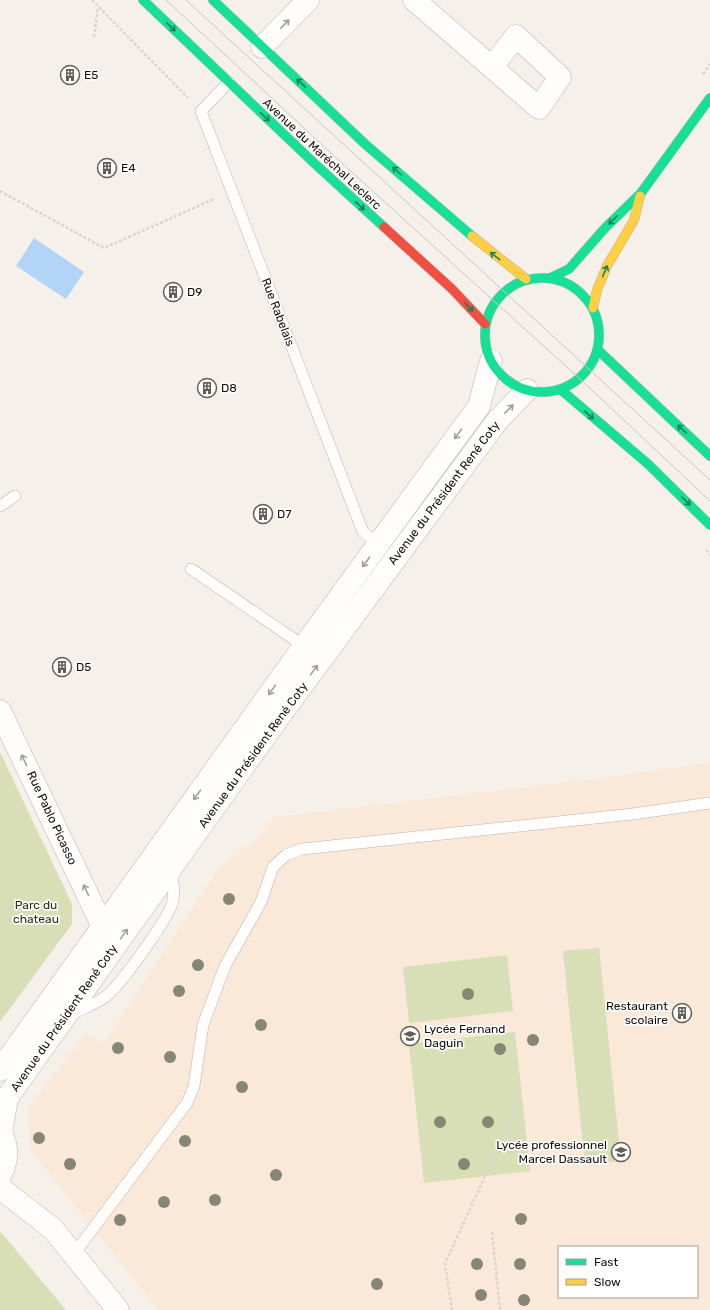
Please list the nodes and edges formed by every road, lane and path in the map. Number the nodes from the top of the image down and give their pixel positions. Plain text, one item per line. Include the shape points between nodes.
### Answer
1 (92, 0) edge
2 (143, 0) edge
3 (213, 0) edge
4 (308, 0) edge
5 (414, 0) edge
6 (98, 6) junction
7 (94, 37) dead end
8 (262, 47) junction
9 (492, 67) dead end
10 (229, 82) junction
11 (710, 98) edge
12 (201, 111) junction
13 (0, 191) edge
14 (232, 191) junction
15 (640, 193) junction
16 (550, 278) junction
17 (526, 279) junction
18 (593, 308) junction
19 (485, 324) junction
20 (598, 350) junction
21 (491, 362) junction
22 (560, 389) junction
23 (527, 390) junction
24 (710, 456) edge
25 (15, 496) dead end
26 (0, 506) edge
27 (710, 525) edge
28 (379, 544) junction
29 (191, 569) dead end
30 (304, 646) junction
31 (0, 711) edge
32 (710, 803) edge
33 (102, 925) junction
34 (0, 1070) edge
35 (522, 1097) dead end
36 (0, 1131) edge
37 (0, 1176) edge
38 (0, 1188) edge
39 (492, 1232) dead end
40 (74, 1254) junction
41 (118, 1310) edge
42 (452, 1310) edge
43 (500, 1310) edge

1 - 6 path
2 -> 10 main road, Avenue du Maréchal Leclerc
3 - 8 main road
8 -> 4 street
5 - 9 street
6 - 7 path
6 - 12 path
17 -> 8 main road via 436,206
10 - 12 lane
10 -> 19 main road, Avenue du Maréchal Leclerc via 452,290
11 - 15 main road
12 - 14 lane, Rue Rabelais
13 - 14 path via 104,248
14 - 28 lane, Rue Rabelais via 363,532
15 -> 16 main road via 605,228 570,269
18 -> 15 main road via 607,266 634,220
16 - 17 main road
16 - 18 main road via 564,281 576,288
17 - 19 main road via 503,292 495,302
18 - 20 main road via 599,327
19 - 21 main road
20 - 22 main road via 580,379
24 -> 20 main road
21 - 23 main road via 512,384
21 -> 28 street, Avenue du Président René Coty via 479,406
22 - 23 main road via 543,392
22 -> 27 main road via 648,464
36 -> 23 street, Avenue du Président René Coty via 7,1098 286,708 498,420
25 - 26 lane
28 -> 30 street, Avenue du Président René Coty
29 - 30 lane
30 -> 33 street, Avenue du Président René Coty
33 -> 31 street, Rue Pablo Picasso
32 - 40 lane via 633,814 302,849 286,855 273,867 261,902 225,966 203,1025 194,1086 187,1103
33 - 34 street, Avenue du Président René Coty
35 - 42 path via 445,1264
36 - 37 street via 6,1153
38 - 40 street via 53,1229
39 - 43 path
40 - 41 street

